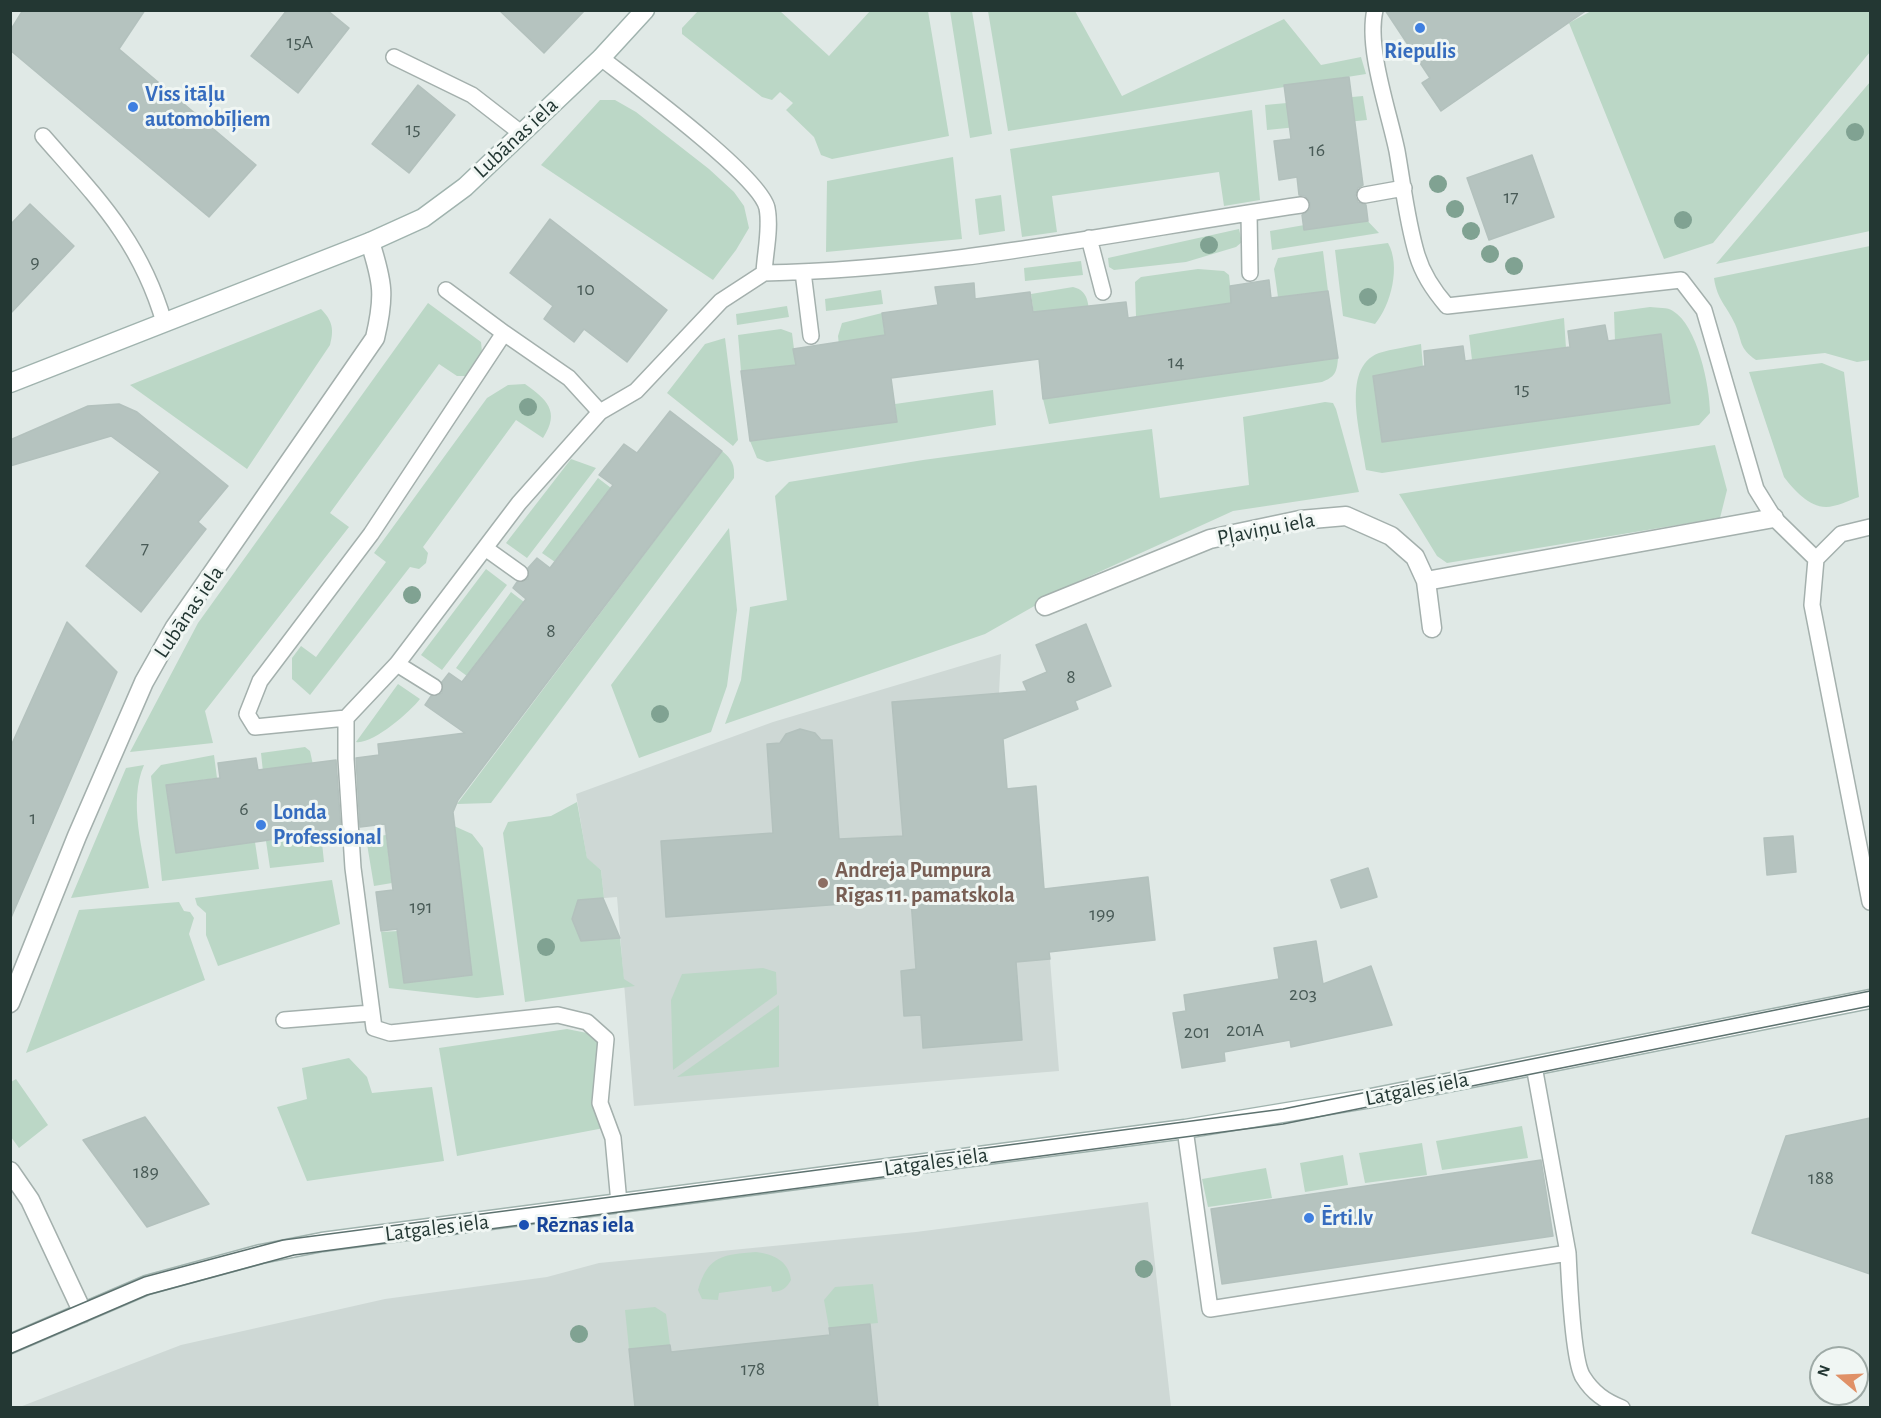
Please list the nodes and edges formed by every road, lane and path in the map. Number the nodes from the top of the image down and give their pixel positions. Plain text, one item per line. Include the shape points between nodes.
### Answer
1 (645, 10) edge
2 (1375, 10) edge
3 (394, 57) dead end
4 (601, 58) junction
5 (521, 133) junction
6 (43, 136) dead end
7 (1404, 188) junction
8 (1365, 195) dead end
9 (1301, 205) dead end
10 (1249, 213) junction
11 (1089, 238) junction
12 (370, 242) junction
13 (803, 272) junction
14 (764, 273) junction
15 (1250, 273) dead end
16 (446, 290) dead end
17 (1102, 292) dead end
18 (164, 322) junction
19 (504, 333) junction
20 (811, 336) dead end
21 (10, 382) edge
22 (600, 412) junction
23 (1774, 518) junction
24 (1870, 527) edge
25 (485, 548) junction
26 (1816, 559) junction
27 (520, 573) dead end
28 (1426, 581) junction
29 (1045, 606) dead end
30 (1432, 628) dead end
31 (397, 664) junction
32 (434, 687) dead end
33 (346, 718) junction
34 (1870, 902) edge
35 (1870, 999) edge
36 (10, 1003) edge
37 (371, 1013) junction
38 (284, 1020) dead end
39 (1534, 1066) junction
40 (1185, 1129) junction
41 (10, 1171) edge
42 (620, 1203) junction
43 (1568, 1253) junction
44 (83, 1312) junction
45 (10, 1344) edge
46 (1622, 1407) edge

1 - 4 street, Lubānas iela
2 - 7 lane via 1372,22 1381,87
3 - 5 lane via 472,94
4 - 5 street, Lubānas iela
4 - 14 lane via 689,128 753,186 767,207
5 - 12 street, Lubānas iela via 465,187 423,218
6 - 18 lane via 114,218 138,256
7 - 8 lane
7 - 23 lane via 1417,255 1430,286 1447,306 1681,280 1704,310 1756,489
9 - 10 lane
10 - 11 lane
10 - 15 lane
11 - 13 lane via 903,265
11 - 17 lane
12 - 18 street, Lubānas iela
12 - 36 street, Lubānas iela via 383,285 375,338 175,627 144,682
13 - 14 lane
13 - 20 lane
14 - 22 lane via 721,302 636,391
16 - 19 lane
18 - 21 street, Lubānas iela
19 - 22 lane via 569,378
19 - 33 lane via 371,534 260,681 247,714 255,727
22 - 25 lane via 519,503
23 - 26 lane
23 - 28 street
24 - 26 lane via 1840,534
25 - 27 lane
25 - 31 lane
26 - 34 lane via 1812,605
28 - 29 street, Pļaviņu iela via 1415,556 1390,536 1346,516 1300,520 1210,539
28 - 30 street, Pļaviņu iela
31 - 32 lane
31 - 33 lane
33 - 37 lane via 353,868
35 - 39 street, Latgales iela
37 - 38 lane
37 - 42 lane via 374,1028 390,1034 558,1015 587,1022 606,1039 600,1103 613,1138
39 - 40 street, Latgales iela via 1366,1100
39 - 43 lane
40 - 42 street, Latgales iela
40 - 43 lane via 1210,1309
41 - 44 street via 30,1200
42 - 44 street, Latgales iela via 322,1242 261,1254 147,1285
43 - 46 lane via 1581,1376 1602,1400
44 - 45 street, Latgales iela

